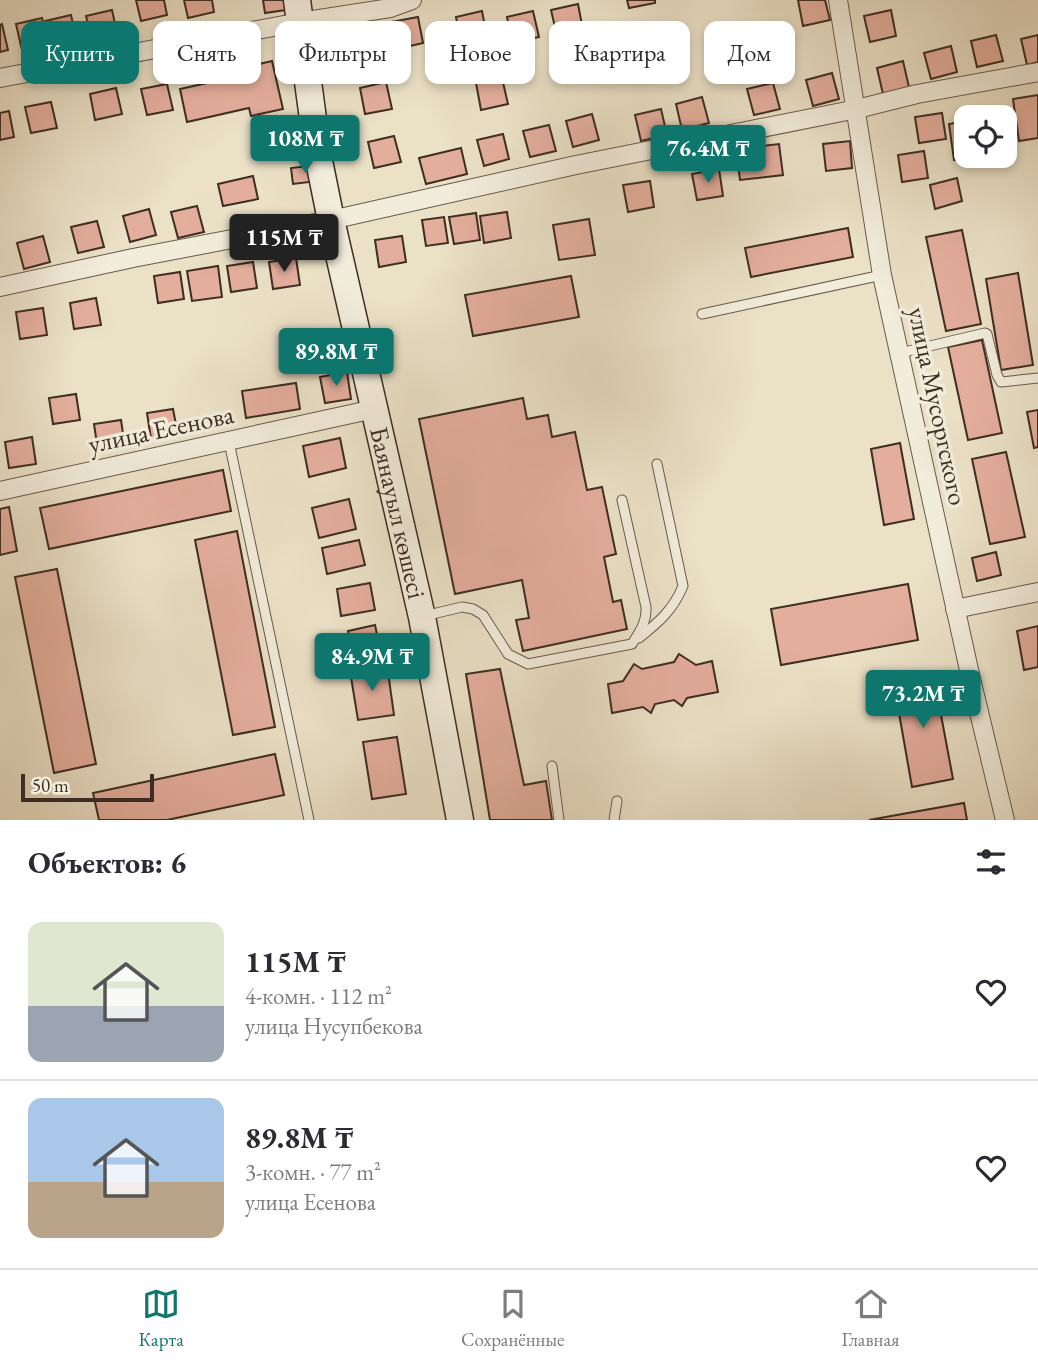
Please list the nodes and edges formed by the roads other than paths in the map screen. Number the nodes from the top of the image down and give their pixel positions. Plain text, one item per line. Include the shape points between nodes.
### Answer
1 (411, 0) edge
2 (838, 0) edge
3 (298, 11) edge
4 (1038, 72) edge
5 (0, 78) edge
6 (857, 109) junction
7 (331, 220) junction
8 (883, 275) junction
9 (0, 287) edge
10 (702, 314) dead end
11 (900, 353) junction
12 (1038, 378) edge
13 (374, 409) junction
14 (229, 442) junction
15 (657, 464) dead end
16 (0, 491) edge
17 (622, 500) dead end
18 (1038, 592) edge
19 (955, 609) junction
20 (422, 617) junction
21 (632, 643) junction
22 (551, 766) dead end
23 (617, 801) dead end
24 (309, 820) edge
25 (460, 820) edge
26 (559, 820) edge
27 (614, 820) edge
28 (1005, 820) edge

1 - 3 street via 390,8
2 - 6 street, улица Мусоргского
3 - 5 street
3 - 7 main road, Баянауыл көшесі
4 - 6 street
6 - 7 street
6 - 8 street, улица Мусоргского
7 - 9 street
7 - 13 main road, Баянауыл көшесі
8 - 10 lane
8 - 11 street, улица Мусоргского
11 - 12 lane via 985,333 1001,382
11 - 19 street, улица Мусоргского
13 - 14 street, улица Есенова
13 - 20 main road, Баянауыл көшесі
14 - 16 street, улица Есенова
14 - 24 lane
15 - 21 lane via 683,586 665,617
17 - 21 lane via 647,617
18 - 19 street
19 - 28 street, улица Мусоргского
20 - 21 lane via 462,607 473,609 483,615 508,654 528,664
20 - 25 main road, Баянауыл көшесі
22 - 26 lane
23 - 27 lane

